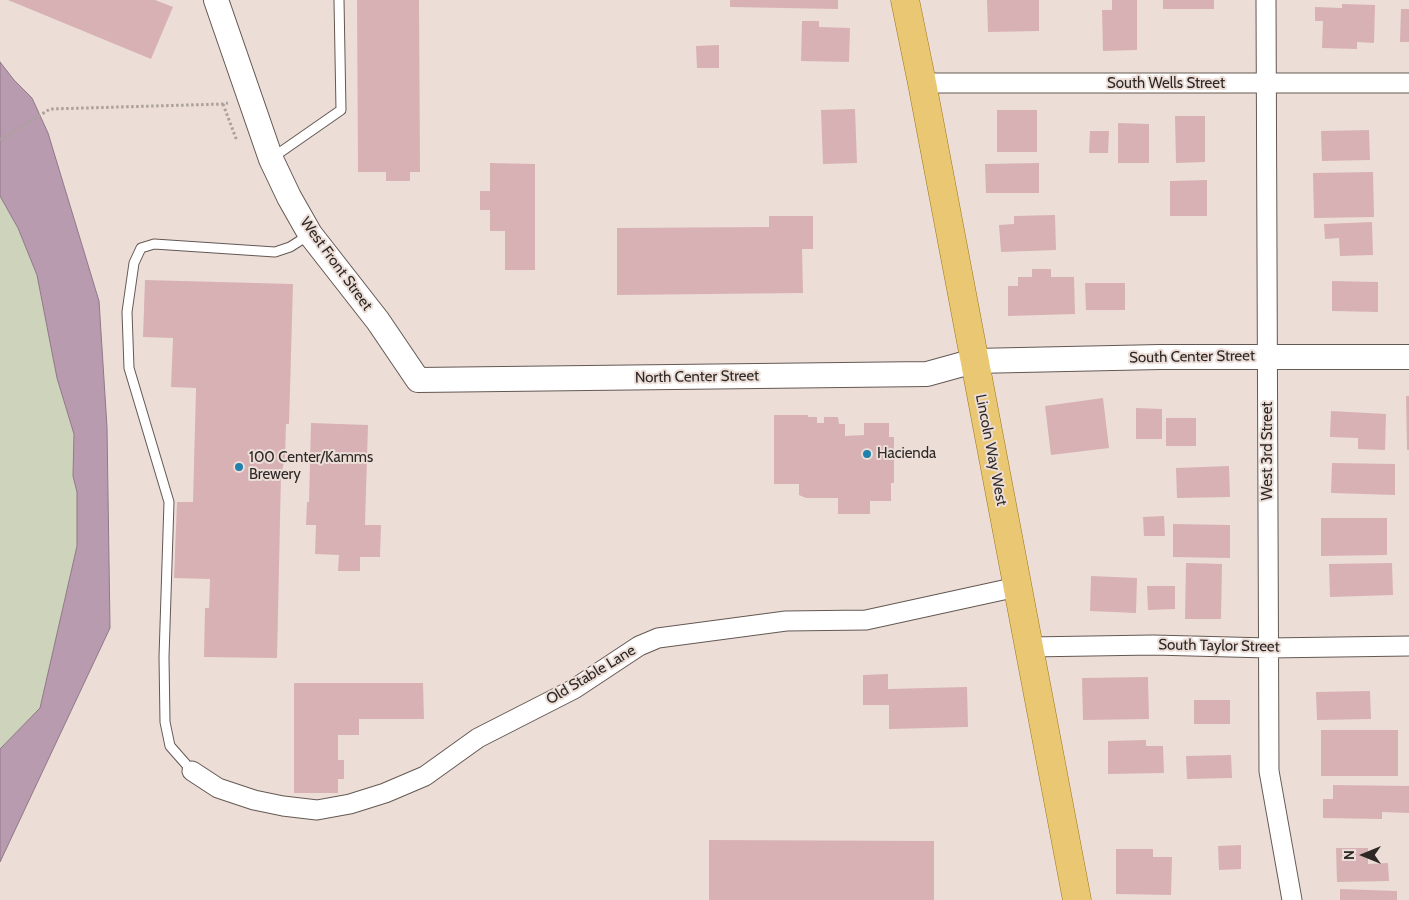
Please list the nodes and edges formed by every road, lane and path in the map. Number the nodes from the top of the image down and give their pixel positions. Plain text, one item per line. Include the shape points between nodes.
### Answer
1 (216, 0) edge
2 (339, 0) edge
3 (905, 0) edge
4 (1266, 0) edge
5 (922, 83) junction
6 (1409, 83) edge
7 (1266, 84) junction
8 (0, 140) edge
9 (237, 141) dead end
10 (271, 159) junction
11 (310, 234) junction
12 (1268, 357) junction
13 (1409, 357) edge
14 (974, 361) junction
15 (418, 380) joint
16 (1017, 586) junction
17 (1409, 646) edge
18 (1029, 647) junction
19 (1268, 648) junction
20 (192, 771) joint
21 (1077, 900) edge
22 (1292, 900) edge

1 - 10 street, West Front Street
2 - 10 lane via 341,110
3 - 5 main road, Lincoln Way West
4 - 7 street, West 3rd Street
5 - 7 street, South Wells Street
5 - 14 main road, Lincoln Way West
6 - 7 street, South Wells Street
7 - 12 street, West 3rd Street
8 - 9 path via 50,109 223,104
10 - 11 street, West Front Street
11 - 15 street, West Front Street via 378,321
11 - 20 lane via 290,248 275,252 154,244 141,248 134,263 127,312 129,368 169,502 165,722 170,746
12 - 13 street, South Center Street
12 - 14 street, South Center Street
12 - 19 street, West 3rd Street
14 - 15 street, North Center Street via 927,374
14 - 16 main road, Lincoln Way West
16 - 18 main road, Lincoln Way West
16 - 20 street, Old Stable Lane via 866,620 786,621 658,638 639,646 574,689 478,738 425,776 350,804 317,810 261,802 218,788
17 - 19 street, South Taylor Street
18 - 19 street, South Taylor Street via 1153,645
18 - 21 main road, Lincoln Way West
19 - 22 street, West 3rd Street via 1269,771

